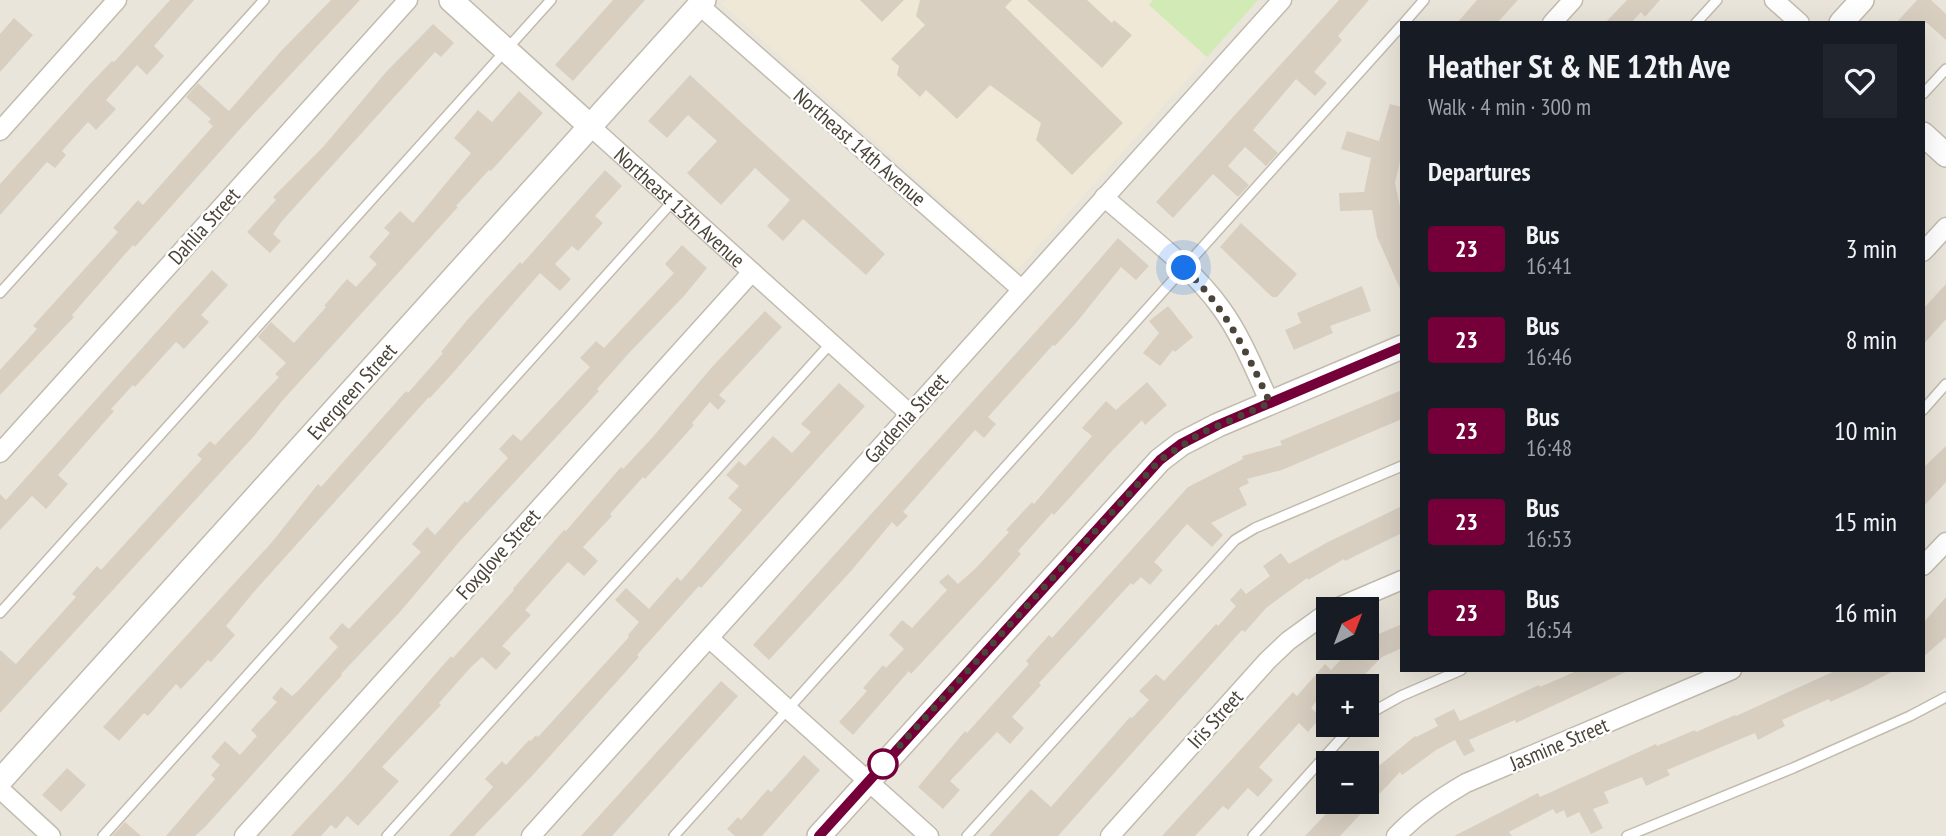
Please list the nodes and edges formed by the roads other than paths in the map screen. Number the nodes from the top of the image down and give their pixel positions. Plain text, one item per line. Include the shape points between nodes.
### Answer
1 (117, 0) edge
2 (264, 0) edge
3 (408, 0) edge
4 (451, 0) edge
5 (551, 0) edge
6 (1282, 0) edge
7 (1424, 0) edge
8 (1573, 0) edge
9 (1717, 0) edge
10 (1774, 0) edge
11 (1862, 0) edge
12 (701, 3) edge
13 (1406, 21) edge
14 (1554, 21) edge
15 (1698, 21) edge
16 (1798, 21) edge
17 (1843, 21) edge
18 (1400, 27) edge
19 (506, 50) junction
20 (1946, 69) edge
21 (1925, 92) edge
22 (590, 126) junction
23 (0, 131) edge
24 (1925, 136) edge
25 (1946, 155) edge
26 (1104, 197) junction
27 (673, 201) junction
28 (1946, 227) edge
29 (1925, 250) edge
30 (1184, 268) junction
31 (752, 272) junction
32 (1021, 289) junction
33 (0, 293) edge
34 (831, 343) junction
35 (1400, 348) edge
36 (1946, 384) edge
37 (1270, 403) junction
38 (1925, 408) edge
39 (910, 414) junction
40 (0, 453) edge
41 (1400, 467) edge
42 (1946, 542) edge
43 (1925, 564) edge
44 (1400, 581) edge
45 (1363, 597) edge
46 (0, 613) edge
47 (1316, 620) edge
48 (710, 639) junction
49 (1456, 672) edge
50 (1727, 672) edge
51 (1946, 697) edge
52 (1379, 708) edge
53 (788, 710) junction
54 (1342, 737) edge
55 (0, 781) edge
56 (868, 782) junction
57 (0, 789) edge
58 (51, 836) edge
59 (103, 836) edge
60 (244, 836) edge
61 (387, 836) edge
62 (531, 836) edge
63 (674, 836) edge
64 (819, 836) edge
65 (929, 836) edge
66 (967, 836) edge
67 (1110, 836) edge
68 (1253, 836) edge
69 (1396, 836) edge
70 (1627, 836) edge

1 - 23 street
2 - 33 lane
3 - 40 street, Dahlia Street
4 - 19 street, Northeast 13th Avenue
5 - 19 lane
6 - 26 street, Gardenia Street
7 - 13 lane
8 - 14 street
9 - 15 lane
10 - 16 street
11 - 17 street
12 - 22 street, Evergreen Street
12 - 32 street, Northeast 14th Avenue
18 - 30 lane
19 - 22 street, Northeast 13th Avenue
19 - 46 lane
20 - 21 lane
22 - 27 street, Northeast 13th Avenue
22 - 55 street, Evergreen Street
24 - 25 street
26 - 30 street
26 - 32 street, Gardenia Street
27 - 31 street, Northeast 13th Avenue
27 - 59 lane
28 - 29 street
30 - 37 street via 1233,327
30 - 53 lane
31 - 34 street, Northeast 13th Avenue
31 - 60 street, Foxglove Street
32 - 39 street, Gardenia Street
34 - 39 street, Northeast 13th Avenue
34 - 61 lane
35 - 37 street
36 - 38 lane
37 - 56 street via 1201,433 1160,460
39 - 48 street, Gardenia Street
41 - 66 lane via 1236,540
42 - 43 street
44 - 45 street
47 - 67 street, Iris Street via 1267,661
48 - 53 street
48 - 62 street, Gardenia Street
49 - 52 lane
50 - 69 street, Jasmine Street via 1466,783 1416,816
51 - 70 lane via 1793,768
53 - 56 street
53 - 63 lane
54 - 68 lane
56 - 64 street
56 - 65 street
57 - 58 street

